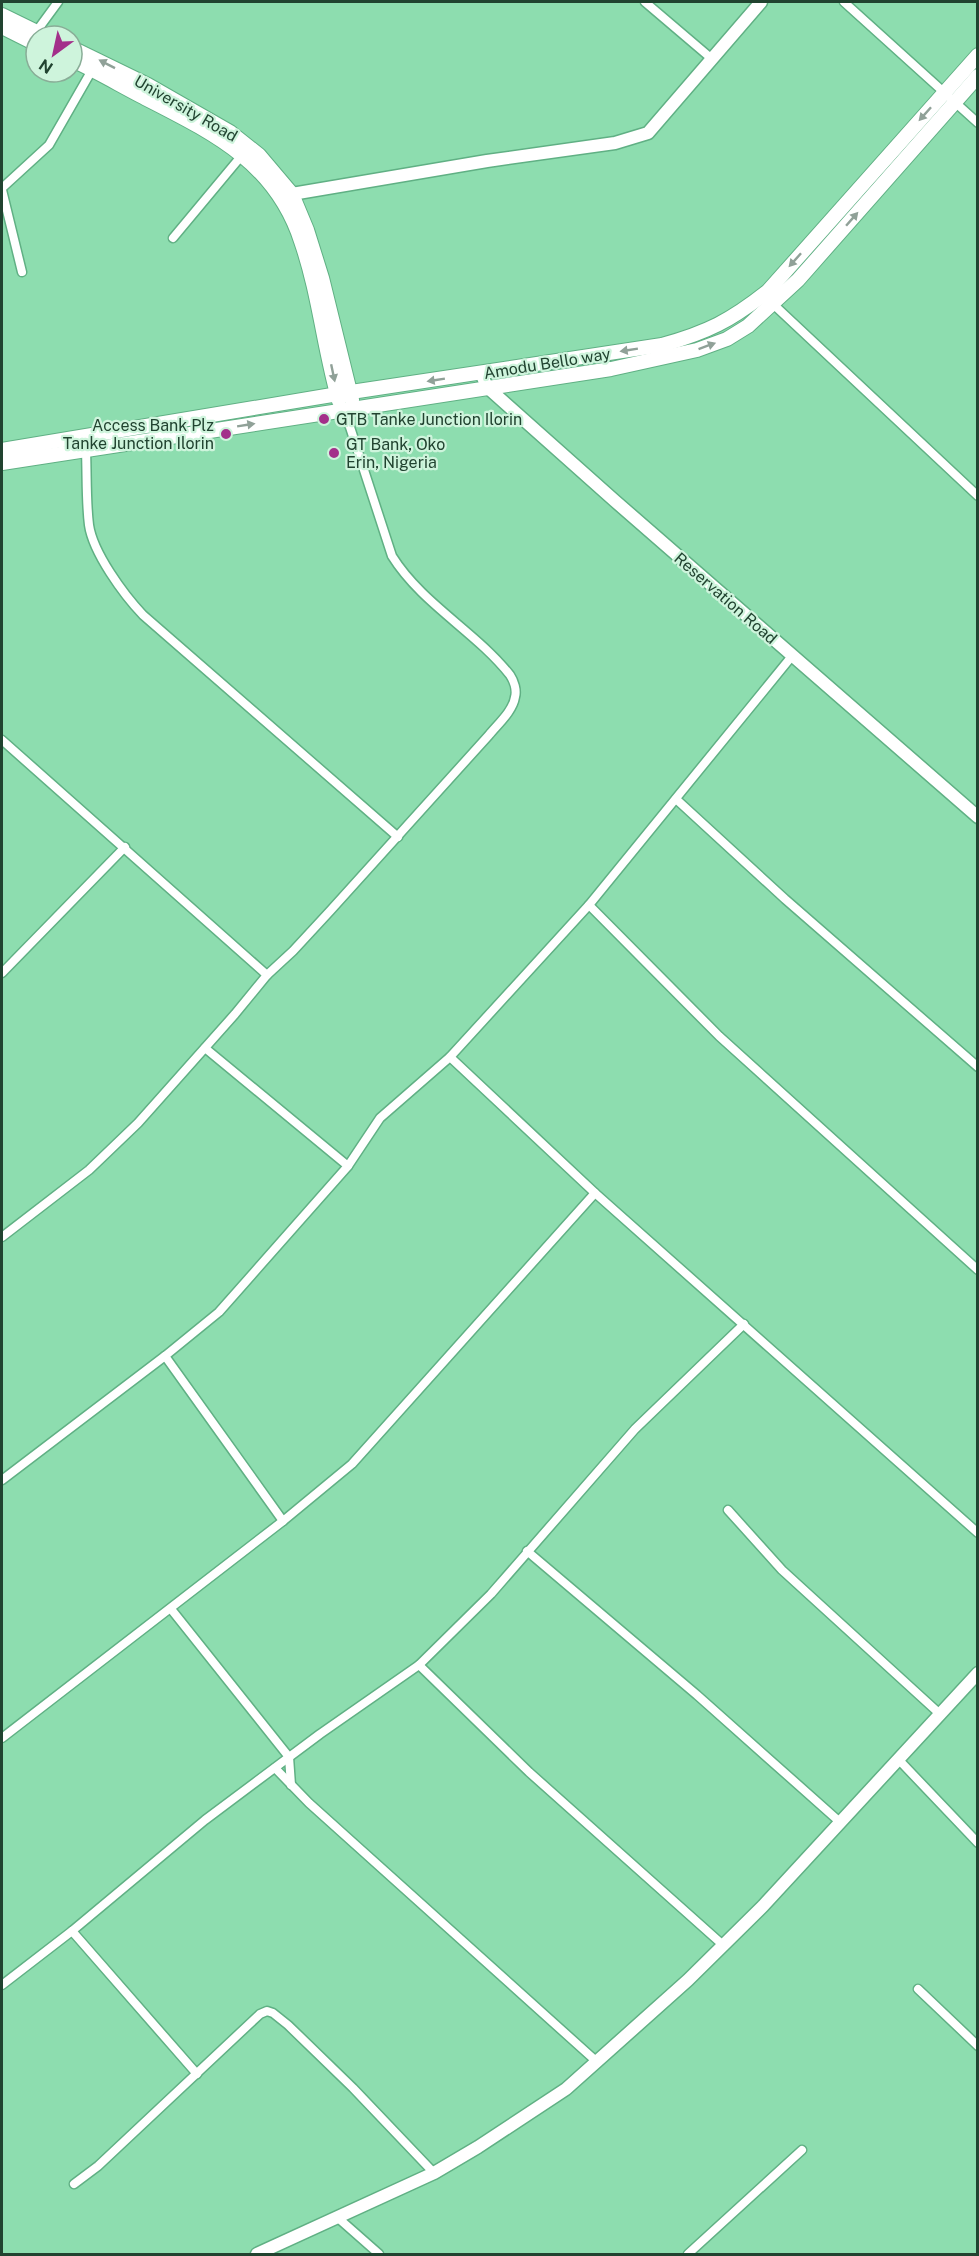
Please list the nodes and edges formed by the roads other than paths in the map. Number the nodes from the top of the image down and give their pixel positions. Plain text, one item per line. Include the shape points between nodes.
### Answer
1 (58, 2) edge
2 (645, 2) edge
3 (761, 2) edge
4 (844, 2) edge
5 (2, 15) edge
6 (42, 24) edge
7 (2, 27) edge
8 (24, 29) edge
9 (24, 33) edge
10 (84, 54) edge
11 (978, 55) edge
12 (712, 59) junction
13 (84, 66) edge
14 (92, 70) junction
15 (978, 75) edge
16 (949, 98) junction
17 (978, 123) edge
18 (243, 154) junction
19 (2, 189) edge
20 (292, 194) junction
21 (173, 238) dead end
22 (22, 272) dead end
23 (773, 304) junction
24 (481, 373) junction
25 (488, 387) junction
26 (344, 394) junction
27 (348, 413) junction
28 (2, 450) edge
29 (86, 451) junction
30 (2, 464) edge
31 (978, 496) edge
32 (792, 656) junction
33 (2, 740) edge
34 (676, 799) junction
35 (978, 817) edge
36 (398, 837) junction
37 (125, 847) junction
38 (589, 905) junction
39 (2, 973) edge
40 (267, 975) junction
41 (205, 1048) junction
42 (450, 1057) junction
43 (978, 1067) edge
44 (348, 1166) junction
45 (595, 1193) junction
46 (2, 1237) edge
47 (978, 1270) edge
48 (744, 1324) junction
49 (165, 1356) junction
50 (2, 1480) edge
51 (728, 1510) dead end
52 (284, 1521) junction
53 (978, 1533) edge
54 (528, 1551) junction
55 (171, 1609) junction
56 (419, 1665) junction
57 (976, 1680) edge
58 (941, 1715) junction
59 (2, 1738) edge
60 (289, 1757) junction
61 (899, 1760) junction
62 (275, 1768) junction
63 (291, 1785) junction
64 (842, 1823) junction
65 (978, 1843) edge
66 (72, 1931) junction
67 (723, 1945) junction
68 (2, 1985) edge
69 (918, 1989) dead end
70 (978, 2046) edge
71 (596, 2061) junction
72 (197, 2074) junction
73 (802, 2150) dead end
74 (434, 2173) junction
75 (74, 2184) dead end
76 (337, 2217) junction
77 (257, 2254) edge
78 (378, 2254) edge
79 (688, 2254) edge

1 - 6 street
2 - 12 street
3 - 12 street
4 - 16 street
5 - 8 main road
7 - 9 main road
20 -> 10 main road, University Road via 259,154 230,132
11 - 16 main road, Amodu Bello way
12 - 20 street via 648,133 635,138
13 - 14 main road, University Road
14 - 18 main road, University Road via 178,113
14 - 19 street via 44,151
15 - 16 main road, Amodu Bello way
16 - 17 street
23 -> 16 main road, Amodu Bello way via 798,280
16 -> 24 main road, Amodu Bello way via 768,291 731,319 700,334 662,345
18 - 21 street
18 -> 26 main road, University Road via 264,174 301,240
19 - 22 street
20 - 26 main road, University Road via 322,278
25 -> 23 main road, Amodu Bello way via 611,369 698,350 748,326
23 - 31 street
24 - 25 street, Reservation Road
24 -> 26 main road, Amodu Bello way
25 - 27 main road, Amodu Bello way
25 - 32 street, Reservation Road
26 - 27 main road
26 - 28 main road, Amodu Bello way
29 -> 27 main road, Amodu Bello way
27 - 36 street via 392,556 401,570 511,676 515,686 515,697 506,714
29 - 30 main road, Amodu Bello way
29 - 36 street via 89,527 116,583 144,615
32 - 34 street
32 - 35 street, Reservation Road
33 - 37 street
34 - 38 street
34 - 43 street
36 - 40 street
37 - 39 street
37 - 40 street
38 - 42 street
38 - 47 street via 719,1036
40 - 41 street
41 - 44 street
41 - 46 street via 121,1141
42 - 44 street via 380,1118
42 - 45 street
44 - 49 street via 219,1312
45 - 48 street
45 - 52 street via 352,1464
48 - 53 street
48 - 54 street via 635,1429
49 - 50 street
49 - 52 street
51 - 58 street via 782,1570
52 - 55 street
54 - 56 street
54 - 64 street
55 - 59 street
55 - 60 street
56 - 60 street
56 - 67 street via 529,1772
57 - 58 street
58 - 61 street
60 - 62 street
60 - 63 street
61 - 64 street
61 - 65 street
62 - 63 street
62 - 66 street via 205,1820
63 - 71 street
64 - 67 street
66 - 68 street
66 - 72 street
67 - 71 street
69 - 70 street
71 - 74 street via 566,2089
72 - 74 street via 260,2014 273,2013 353,2088
72 - 75 street
73 - 79 street
74 - 76 street
76 - 77 street
76 - 78 street

